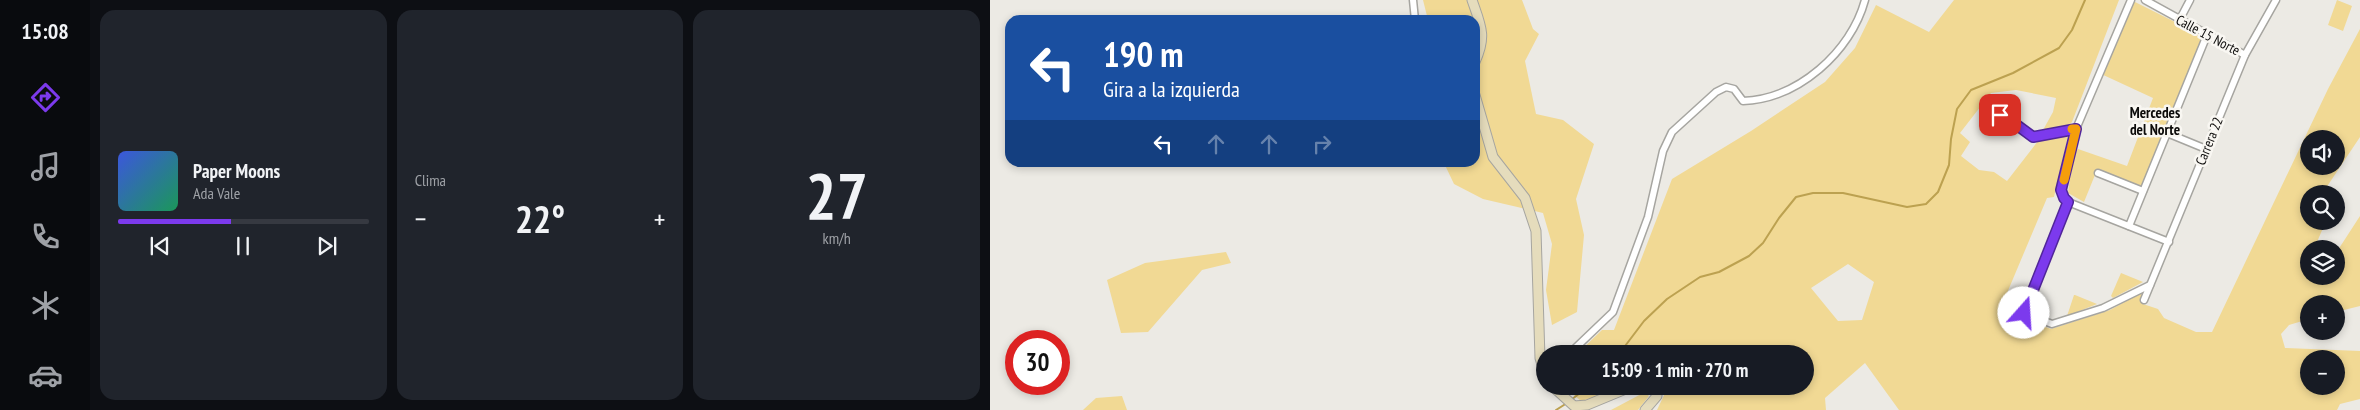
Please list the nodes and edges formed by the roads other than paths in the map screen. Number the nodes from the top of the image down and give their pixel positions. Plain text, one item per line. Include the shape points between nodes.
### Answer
1 (1413, 0) edge
2 (1472, 0) edge
3 (1865, 0) edge
4 (2131, 0) edge
5 (2145, 0) edge
6 (2190, 0) edge
7 (2276, 0) edge
8 (1414, 15) edge
9 (1477, 15) edge
10 (2180, 19) junction
11 (1480, 23) edge
12 (2207, 35) junction
13 (1480, 51) edge
14 (2245, 55) junction
15 (1480, 112) edge
16 (2000, 115) dead end
17 (2076, 129) junction
18 (2167, 133) junction
19 (2206, 148) junction
20 (2098, 173) dead end
21 (2143, 191) junction
22 (2068, 202) junction
23 (2128, 226) junction
24 (2169, 242) junction
25 (2150, 284) junction
26 (2144, 300) dead end
27 (1540, 345) edge
28 (1578, 345) edge
29 (1562, 395) edge
30 (1611, 395) edge
31 (1657, 395) edge
32 (1645, 410) edge

1 - 8 street
2 - 9 street
3 - 28 street via 1836,54 1784,93 1743,101 1734,89 1726,87 1698,107 1672,132 1663,151 1648,217 1613,312
4 - 17 street
5 - 10 street, Calle 15 Norte
6 - 10 street
7 - 14 street, Carrera 22
10 - 12 street, Calle 15 Norte
11 - 13 street
12 - 14 street, Calle 15 Norte
12 - 18 street
14 - 19 street, Carrera 22
15 - 27 street via 1493,157 1524,198 1536,230
16 - 17 street via 2033,137
17 - 22 street via 2061,190
18 - 19 street
18 - 21 street
19 - 24 street, Carrera 22
20 - 21 street
21 - 23 street
22 - 23 street
22 - 25 street via 2024,313 2052,324 2103,308
23 - 24 street
24 - 25 street, Carrera 22
25 - 26 street, Carrera 22
29 - 30 street via 1574,406
31 - 32 street

